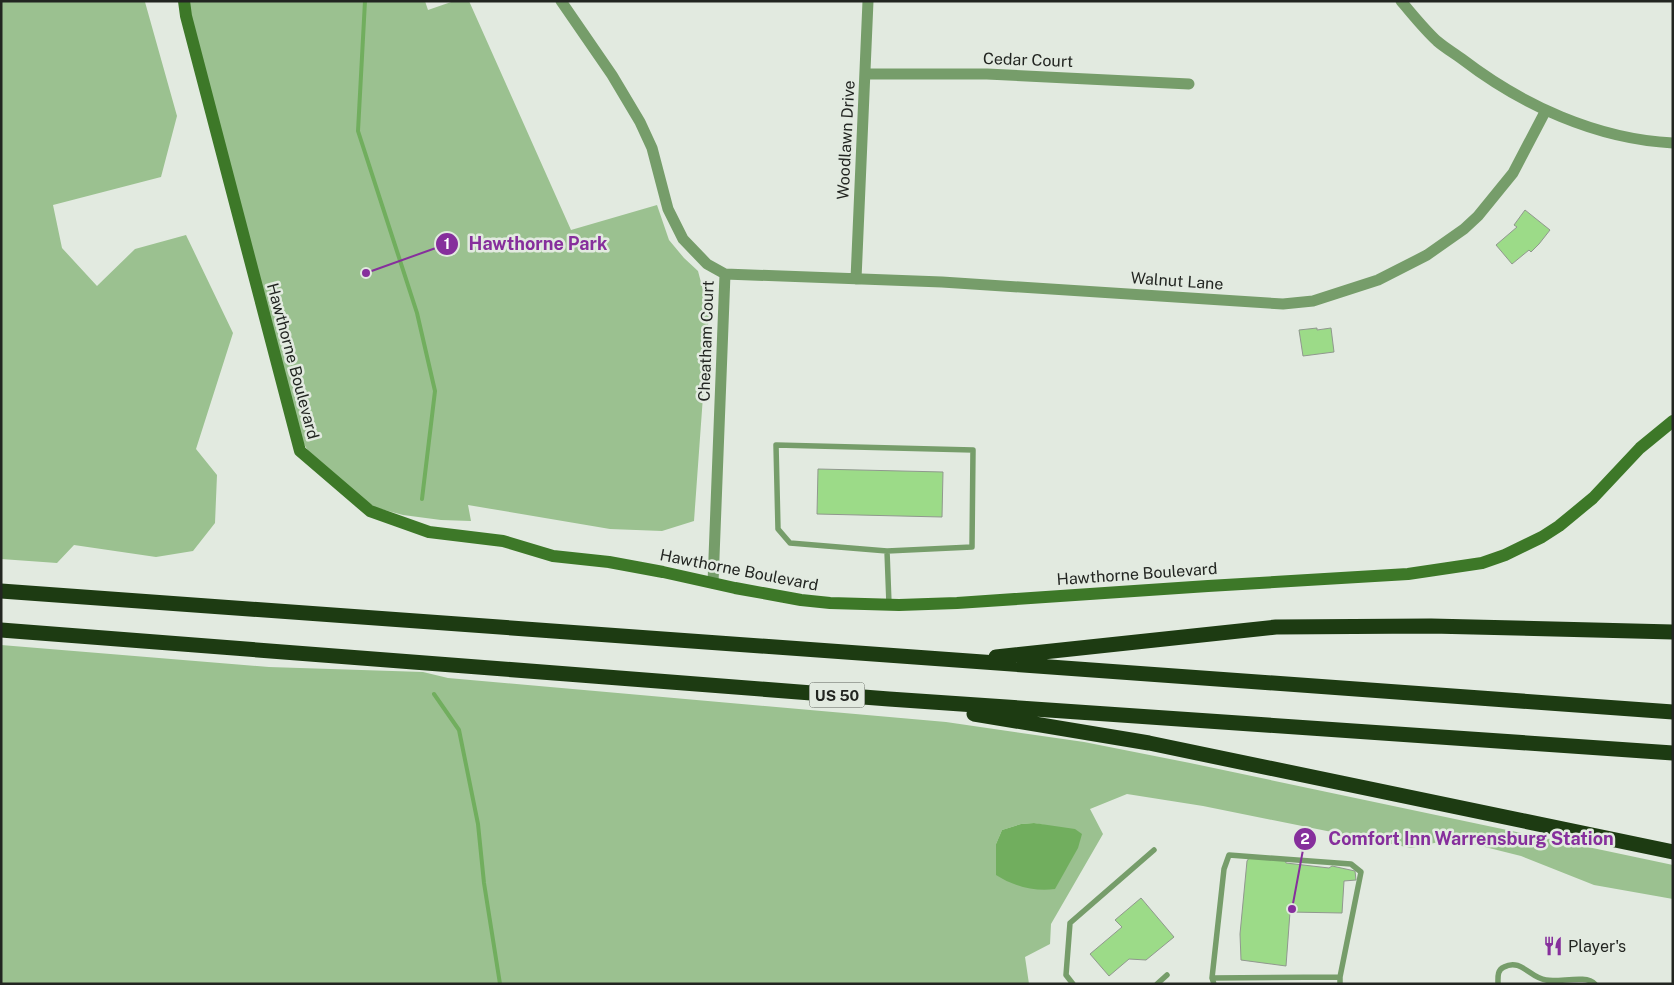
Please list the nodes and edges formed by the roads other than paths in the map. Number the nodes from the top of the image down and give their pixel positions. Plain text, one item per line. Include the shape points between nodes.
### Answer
1 (184, 1) edge
2 (561, 1) edge
3 (868, 1) edge
4 (1401, 1) edge
5 (865, 74) junction
6 (1189, 84) dead end
7 (1546, 110) junction
8 (1673, 143) edge
9 (725, 274) junction
10 (856, 280) junction
11 (1673, 421) edge
12 (887, 551) junction
13 (713, 583) junction
14 (1, 591) edge
15 (889, 604) junction
16 (1, 630) edge
17 (1673, 632) edge
18 (964, 662) junction
19 (889, 699) junction
20 (1673, 712) edge
21 (1673, 753) edge
22 (1154, 850) dead end
23 (1673, 852) edge
24 (1167, 975) dead end
25 (1340, 977) junction
26 (1213, 981) edge
27 (1073, 984) edge
28 (1157, 984) edge
29 (1340, 984) edge
30 (1498, 984) edge
31 (1595, 984) edge

1 - 13 street, Hawthorne Boulevard via 300,451 370,511 429,532 503,541 553,556 609,562
2 - 9 street, Cheatham Court via 640,122 652,148 668,209 683,240 707,264
3 - 5 street, Woodlawn Drive
4 - 7 street via 1438,42 1487,78
5 - 6 street, Cedar Court via 988,74
5 - 10 street, Woodlawn Drive
7 - 8 street via 1617,135
7 - 10 street, Walnut Lane via 1513,173 1464,229 1427,255 1378,280 1313,301 1283,304 942,282
9 - 10 street, Walnut Lane
9 - 13 street, Cheatham Court
11 - 15 street, Hawthorne Boulevard via 1559,526 1505,555 1482,563 1408,574 957,603
12 - 12 lane via 972,548 973,450 776,445 778,529 790,543
12 - 15 lane
13 - 15 street, Hawthorne Boulevard via 801,600
14 - 18 highway
16 - 19 highway, US 50
17 - 18 highway via 1431,626 1276,627
18 - 20 highway
19 - 21 highway, US 50
19 - 23 highway via 1149,743
22 - 27 lane via 1070,923 1066,975
24 - 28 lane
25 - 26 lane
25 - 26 lane via 1361,872 1351,864 1228,855
25 - 29 lane
30 - 31 lane via 1501,968 1510,964 1517,964 1545,980 1588,979

